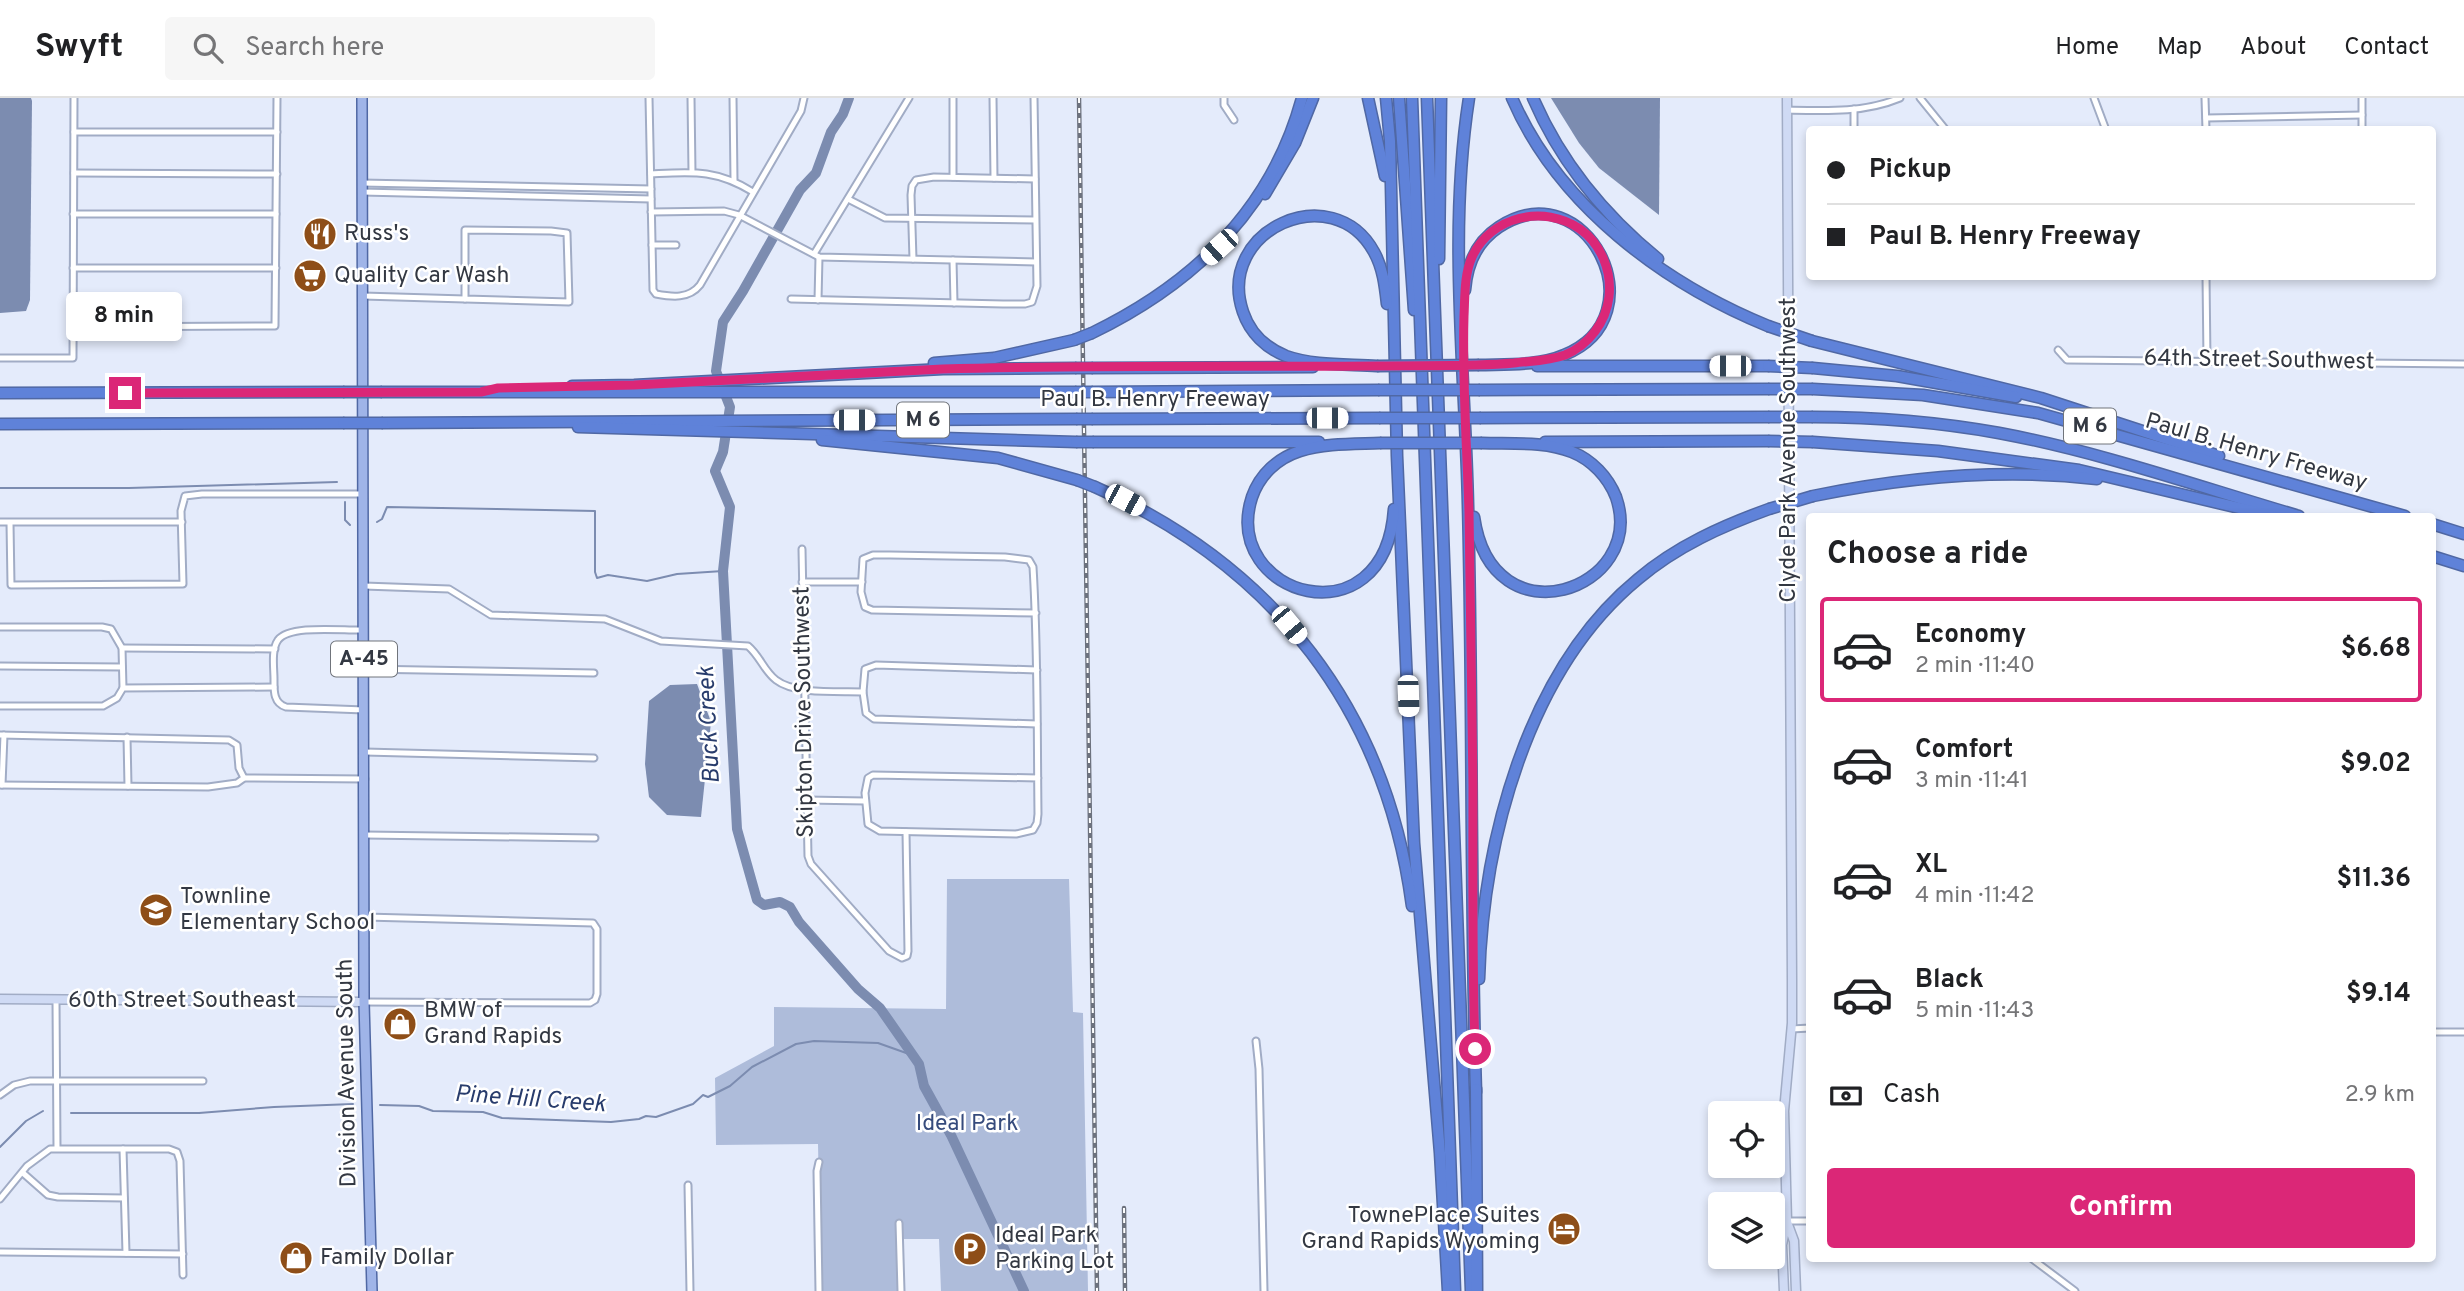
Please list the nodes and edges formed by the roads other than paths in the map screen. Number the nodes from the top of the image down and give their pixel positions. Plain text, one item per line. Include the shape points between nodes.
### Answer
1 (74, 98) edge
2 (277, 98) edge
3 (362, 98) edge
4 (649, 98) edge
5 (691, 98) edge
6 (733, 98) edge
7 (804, 98) edge
8 (909, 98) edge
9 (953, 98) edge
10 (993, 98) edge
11 (1034, 98) edge
12 (1224, 98) edge
13 (1302, 98) edge
14 (1313, 98) edge
15 (1368, 98) edge
16 (1386, 98) edge
17 (1399, 98) edge
18 (1412, 98) edge
19 (1427, 98) edge
20 (1441, 98) edge
21 (1469, 98) edge
22 (1512, 98) edge
23 (1533, 98) edge
24 (1787, 98) edge
25 (1899, 98) edge
26 (1920, 98) edge
27 (2094, 98) edge
28 (2205, 98) edge
29 (2362, 98) edge
30 (1854, 109) junction
31 (1787, 110) junction
32 (2362, 115) junction
33 (2206, 118) junction
34 (1234, 120) dead end
35 (1854, 126) edge
36 (1943, 126) edge
37 (2104, 126) edge
38 (2206, 126) edge
39 (2362, 126) edge
40 (74, 132) junction
41 (276, 132) junction
42 (692, 172) junction
43 (74, 173) junction
44 (277, 174) junction
45 (651, 174) junction
46 (953, 177) junction
47 (994, 178) junction
48 (1035, 179) junction
49 (734, 180) junction
50 (362, 187) junction
51 (651, 189) junction
52 (753, 191) junction
53 (651, 199) junction
54 (848, 200) junction
55 (651, 212) junction
56 (73, 214) junction
57 (276, 214) junction
58 (739, 215) junction
59 (912, 218) junction
60 (1035, 220) junction
61 (1391, 225) junction
62 (652, 245) junction
63 (676, 245) dead end
64 (816, 256) junction
65 (913, 259) junction
66 (1205, 259) junction
67 (953, 260) junction
68 (1036, 262) junction
69 (74, 268) junction
70 (276, 268) junction
71 (2206, 280) edge
72 (1691, 286) junction
73 (363, 296) junction
74 (465, 299) junction
75 (791, 299) dead end
76 (818, 300) junction
77 (954, 303) junction
78 (73, 327) junction
79 (2058, 350) dead end
80 (1463, 351) junction
81 (1395, 354) junction
82 (1437, 354) junction
83 (0, 358) edge
84 (2207, 360) junction
85 (2464, 364) edge
86 (1479, 365) junction
87 (1377, 366) junction
88 (794, 376) junction
89 (634, 389) junction
90 (0, 393) edge
91 (1423, 401) junction
92 (2075, 410) junction
93 (0, 424) edge
94 (635, 425) junction
95 (771, 435) junction
96 (1380, 443) junction
97 (1482, 443) junction
98 (1397, 456) junction
99 (1467, 457) junction
100 (2170, 490) junction
101 (364, 494) junction
102 (2359, 503) junction
103 (2261, 513) edge
104 (2289, 513) edge
105 (2394, 513) edge
106 (182, 522) junction
107 (0, 523) edge
108 (9, 523) junction
109 (2436, 525) edge
110 (2464, 534) edge
111 (802, 549) dead end
112 (2436, 557) edge
113 (2464, 566) edge
114 (802, 582) junction
115 (862, 582) junction
116 (364, 586) junction
117 (1036, 613) junction
118 (0, 627) edge
119 (364, 630) junction
120 (122, 648) junction
121 (275, 649) junction
122 (0, 666) edge
123 (122, 667) junction
124 (364, 669) junction
125 (1037, 670) junction
126 (594, 673) dead end
127 (274, 687) junction
128 (123, 688) junction
129 (805, 690) junction
130 (863, 692) junction
131 (0, 706) edge
132 (365, 710) junction
133 (1037, 724) junction
134 (2, 735) edge
135 (127, 737) junction
136 (365, 752) junction
137 (594, 758) dead end
138 (244, 778) junction
139 (1038, 778) junction
140 (365, 779) junction
141 (1, 785) edge
142 (128, 786) junction
143 (806, 800) junction
144 (866, 801) junction
145 (906, 832) junction
146 (365, 835) junction
147 (595, 838) dead end
148 (365, 918) junction
149 (0, 999) edge
150 (57, 1000) junction
151 (1426, 1000) junction
152 (364, 1002) junction
153 (1806, 1028) edge
154 (1791, 1029) junction
155 (2436, 1031) edge
156 (2464, 1032) edge
157 (1256, 1041) dead end
158 (56, 1081) junction
159 (203, 1081) dead end
160 (1476, 1092) junction
161 (0, 1095) edge
162 (57, 1148) junction
163 (123, 1149) junction
164 (819, 1162) dead end
165 (23, 1173) junction
166 (688, 1185) dead end
167 (124, 1198) junction
168 (0, 1199) edge
169 (1806, 1220) edge
170 (1787, 1221) junction
171 (899, 1223) dead end
172 (0, 1252) edge
173 (126, 1253) junction
174 (183, 1254) junction
175 (2036, 1262) edge
176 (183, 1275) dead end
177 (372, 1291) edge
178 (690, 1291) edge
179 (819, 1291) edge
180 (901, 1291) edge
181 (1264, 1291) edge
182 (1448, 1291) edge
183 (1455, 1291) edge
184 (1471, 1291) edge
185 (1477, 1291) edge
186 (1784, 1291) edge
187 (1796, 1291) edge
188 (2075, 1291) edge

1 - 40 street
2 - 41 street
3 - 50 main road, Division Avenue South / A-45
4 - 45 street
5 - 42 street
6 - 49 street
7 - 52 street via 801,111
8 - 54 street
9 - 46 street
10 - 47 street
11 - 48 street
12 - 34 street
13 - 66 highway via 1270,174 1248,209
14 - 66 highway via 1275,180 1240,227
15 - 61 highway
16 - 61 highway
17 - 91 highway
18 - 91 highway
19 - 82 highway
20 - 82 highway
21 - 80 highway via 1458,224
22 - 72 highway via 1542,152 1583,201 1653,263
23 - 72 highway via 1552,137 1591,195
24 - 31 main road, Clyde Park Avenue Southwest
25 - 30 street
26 - 36 street
27 - 37 street
28 - 33 street
29 - 32 street
30 - 31 street
30 - 35 street
31 - 154 main road, Clyde Park Avenue Southwest
32 - 33 street
32 - 39 street
33 - 38 street
40 - 41 street
40 - 43 street
41 - 44 street
42 - 45 street
42 - 49 street
43 - 44 street
43 - 56 street
44 - 57 street
45 - 51 street
46 - 47 street
46 - 59 street via 916,180
47 - 48 street
48 - 60 street
49 - 52 street
50 - 51 street
50 - 53 street
50 - 73 main road, Division Avenue South / A-45
51 - 53 street
52 - 58 street
53 - 55 street
54 - 59 street via 878,216
54 - 64 street
55 - 58 street
55 - 62 street
56 - 57 street
56 - 69 street
57 - 70 street
58 - 62 street via 690,295 656,294
58 - 64 street
59 - 60 street
59 - 65 street
60 - 68 street
61 - 81 highway
62 - 63 street
64 - 65 street
64 - 76 street
65 - 67 street
66 - 88 highway, bridge via 1156,298 1074,340 994,358
67 - 68 street
67 - 77 street
68 - 77 street via 1032,302
69 - 70 street
69 - 78 street
70 - 78 street via 275,326
71 - 84 street
72 - 92 highway, bridge via 1729,309 1812,341 1994,385
73 - 74 street
73 - 101 main road, Division Avenue South / A-45
74 - 74 street via 569,302 567,233 465,230
75 - 76 street
76 - 77 street
78 - 83 street via 73,358
79 - 84 street, 64th Street Southwest via 2067,360
80 - 86 highway via 1468,270 1484,239 1501,225 1529,216 1555,217 1582,231 1604,257 1609,276 1606,310 1594,332 1573,350 1551,359
80 - 99 highway
81 - 87 highway via 1382,272 1358,233 1335,220 1308,216 1283,222 1262,235 1242,265 1239,290 1246,321 1257,337 1296,359
81 - 98 highway
82 - 184 highway
84 - 85 street, 64th Street Southwest
86 - 87 highway, bridge
86 - 92 highway, bridge via 1813,368 1930,381
87 - 88 highway, bridge via 943,369
88 - 89 highway
89 - 90 highway, bridge
89 - 102 highway, Paul B. Henry Freeway / M 6, bridge via 1813,389 1923,395 2038,413
91 - 183 highway
92 - 102 highway
93 - 94 highway, bridge
94 - 95 highway
94 - 104 highway, Paul B. Henry Freeway / M 6, bridge via 1868,418 2031,440
95 - 96 highway, bridge
95 - 151 highway, bridge via 973,455 1028,465 1095,486 1168,524 1225,563 1289,625 1331,681 1372,755 1399,831
96 - 97 highway, bridge
96 - 98 highway via 1301,450 1274,464 1264,476 1250,505 1249,533 1257,555 1276,577 1299,589 1321,592 1347,587 1367,576 1390,543
97 - 99 highway via 1561,449 1581,456 1601,473 1613,491 1619,519 1614,548 1600,569 1577,586 1555,592 1529,590 1498,573 1478,540
97 - 100 highway, bridge via 1813,442 2052,466
98 - 151 highway via 1414,843
99 - 160 highway
100 - 103 highway
100 - 160 highway, bridge via 2080,477 1991,475 1893,482 1769,509 1691,542 1636,580 1594,625 1558,677 1511,781 1486,883
101 - 106 street via 192,494 183,501
101 - 116 main road, Division Avenue South / A-45
102 - 105 highway, Paul B. Henry Freeway / M 6
106 - 108 street
106 - 108 street via 183,584 11,585
107 - 108 street
109 - 110 highway
111 - 114 street, Skipton Drive Southwest
112 - 113 highway
114 - 115 street
114 - 129 street, Skipton Drive Southwest
115 - 117 street via 865,607 872,610
115 - 117 street via 863,559 873,555 1029,561
116 - 119 main road, Division Avenue South / A-45
116 - 129 street via 450,589 491,615 605,619 661,641 741,645 752,649 776,680
117 - 125 street
118 - 120 street via 102,627 111,629
119 - 121 street via 291,631 276,642
119 - 124 main road, Division Avenue South / A-45
120 - 121 street
120 - 123 street
121 - 127 street
122 - 123 street
123 - 128 street
124 - 126 street
124 - 132 main road, Division Avenue South / A-45
125 - 130 street via 876,664 865,668
125 - 133 street
127 - 128 street
127 - 132 street via 280,705 286,707
128 - 131 street via 103,706
129 - 130 street
129 - 143 street, Skipton Drive Southwest
130 - 133 street via 866,713 874,719
132 - 136 main road, Division Avenue South / A-45
133 - 139 street
134 - 135 street
134 - 141 street
135 - 138 street via 229,740 237,745
135 - 142 street
136 - 137 street
136 - 140 main road, Division Avenue South / A-45
138 - 140 street
138 - 142 street via 225,786
139 - 144 street via 873,775 866,785
139 - 145 street via 1038,819 1033,830 1016,834
140 - 146 main road, Division Avenue South / A-45
141 - 142 street
143 - 144 street
143 - 145 street, Skipton Drive Southwest via 811,864 900,958 908,951
144 - 145 street via 867,824 872,828
146 - 147 street
146 - 148 main road, Division Avenue South / A-45
148 - 152 main road, Division Avenue South / A-45
148 - 152 street via 589,922 597,929 597,994 590,1003
149 - 150 main road, 60th Street Southeast
150 - 152 main road, 60th Street Southeast
150 - 158 street
151 - 182 highway
152 - 177 main road, Division Avenue South / A-45
153 - 154 street
154 - 170 main road, Clyde Park Avenue Southwest via 1784,1111
155 - 156 street
157 - 181 street
158 - 159 street
158 - 161 street via 19,1083
158 - 162 street
160 - 185 highway
162 - 163 street
162 - 165 street via 35,1159
163 - 167 street
163 - 174 street via 177,1152
164 - 179 street
165 - 167 street via 48,1195
165 - 168 street
166 - 178 street
167 - 173 street
169 - 170 street
170 - 186 main road, Clyde Park Avenue Southwest via 1782,1245
170 - 187 main road, Clyde Park Avenue Southwest via 1794,1241
171 - 180 street
172 - 173 street
173 - 174 street
174 - 176 street
175 - 188 street

